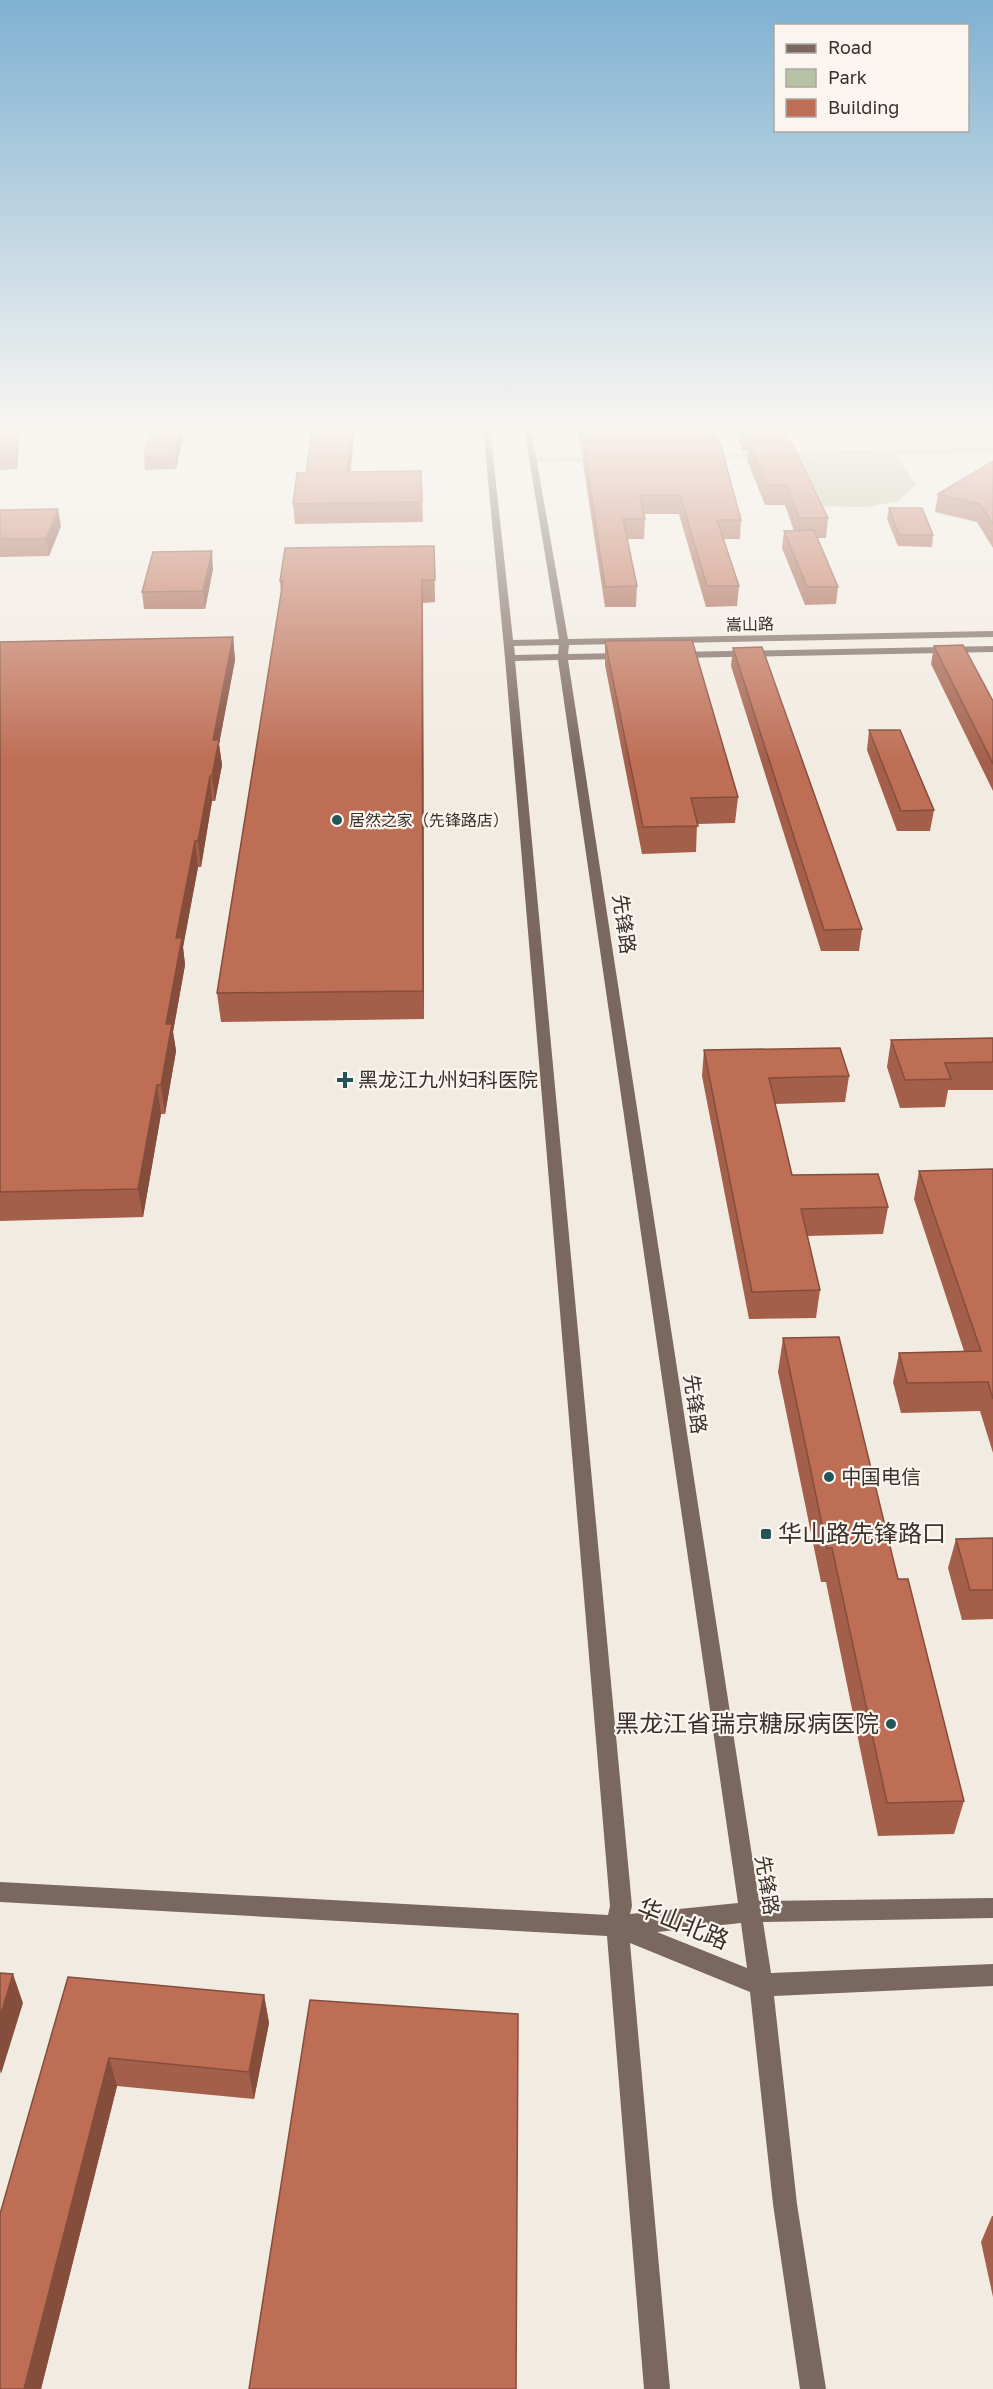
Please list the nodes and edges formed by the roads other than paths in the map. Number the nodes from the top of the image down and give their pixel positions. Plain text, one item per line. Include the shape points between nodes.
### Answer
1 (497, 539) edge
2 (545, 539) edge
3 (993, 634) edge
4 (993, 649) edge
5 (564, 650) junction
6 (509, 651) junction
7 (670, 655) edge
8 (634, 656) edge
9 (0, 1892) edge
10 (993, 1908) edge
11 (750, 1912) junction
12 (617, 1926) junction
13 (993, 1975) edge
14 (761, 1985) junction
15 (657, 2389) edge
16 (813, 2389) edge

1 - 6 main road
2 - 5 main road, 先锋路
3 - 5 main road, 嵩山路
4 - 7 main road, 嵩山路
5 - 6 main road, 嵩山路
5 - 6 main road, 嵩山路
5 - 8 main road, 嵩山路
5 - 11 main road, 先锋路
6 - 12 main road via 621,1906
9 - 12 main road
10 - 11 main road, 华山北路
11 - 12 main road, 华山北路
11 - 14 main road, 先锋路
12 - 14 main road, 华山北路
12 - 15 main road
13 - 14 main road, 华山北路
14 - 16 main road, 先锋路 via 785,2204

